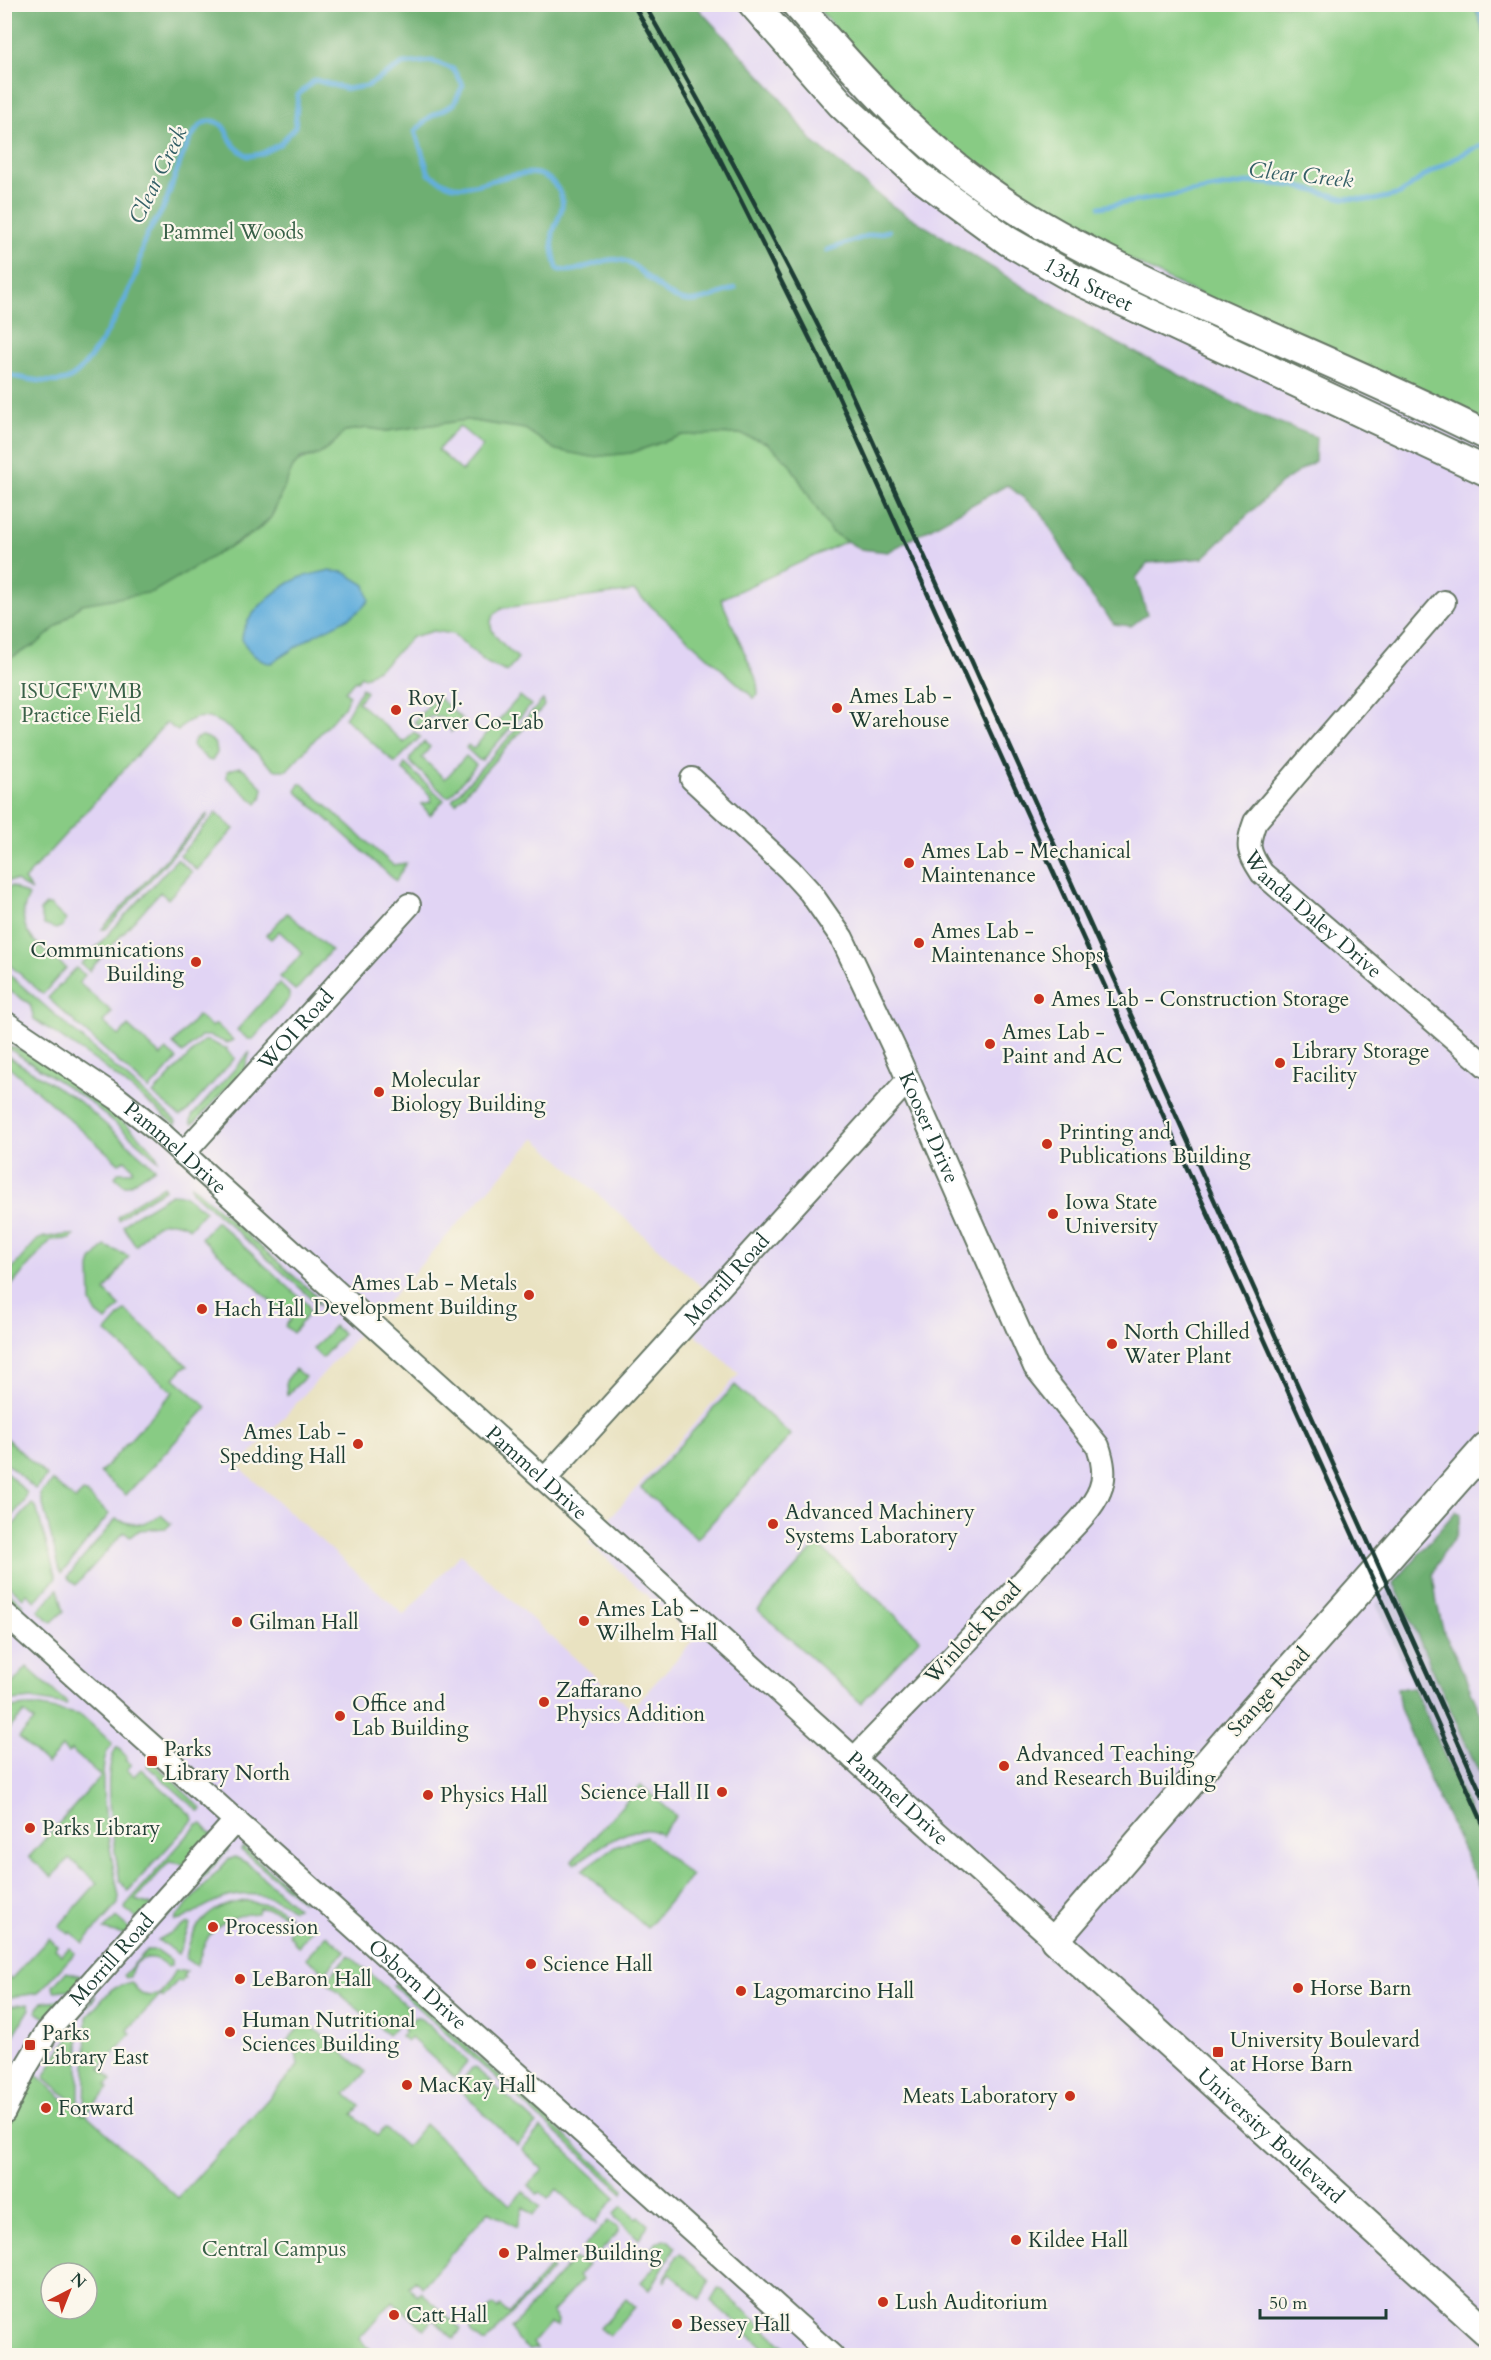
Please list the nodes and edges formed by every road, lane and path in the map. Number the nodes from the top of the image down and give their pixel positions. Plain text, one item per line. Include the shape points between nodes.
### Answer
1 (753, 4) edge
2 (796, 4) edge
3 (1486, 435) edge
4 (1486, 471) edge
5 (1444, 602) dead end
6 (692, 779) dead end
7 (409, 905) dead end
8 (4, 1022) edge
9 (1486, 1066) edge
10 (908, 1080) junction
11 (183, 1154) junction
12 (1486, 1447) edge
13 (544, 1479) junction
14 (1090, 1506) joint
15 (4, 1612) edge
16 (854, 1759) junction
17 (236, 1820) junction
18 (1055, 1940) junction
19 (4, 2112) edge
20 (1486, 2331) edge
21 (832, 2355) edge

1 - 4 main road, 13th Street via 880,142 962,210 1008,241 1073,278
2 - 3 main road, 13th Street via 861,78 928,144 1024,215 1167,290
5 - 9 street, Wanda Daley Drive via 1255,822 1248,840 1251,856 1262,873
6 - 10 street, Kooser Drive via 789,869 828,916
7 - 11 street, WOI Road
8 - 11 street, Pammel Drive via 117,1098
10 - 13 street, Morrill Road
10 - 14 street, Kooser Drive via 1035,1367 1098,1446 1104,1476
11 - 13 street, Pammel Drive
12 - 18 main road, Stange Road
13 - 16 street, Pammel Drive
14 - 16 street, Winlock Road
15 - 17 street, Osborn Drive
16 - 18 street, Pammel Drive
17 - 19 street, Morrill Road via 47,2032
17 - 21 street, Osborn Drive
18 - 20 main road, University Boulevard

